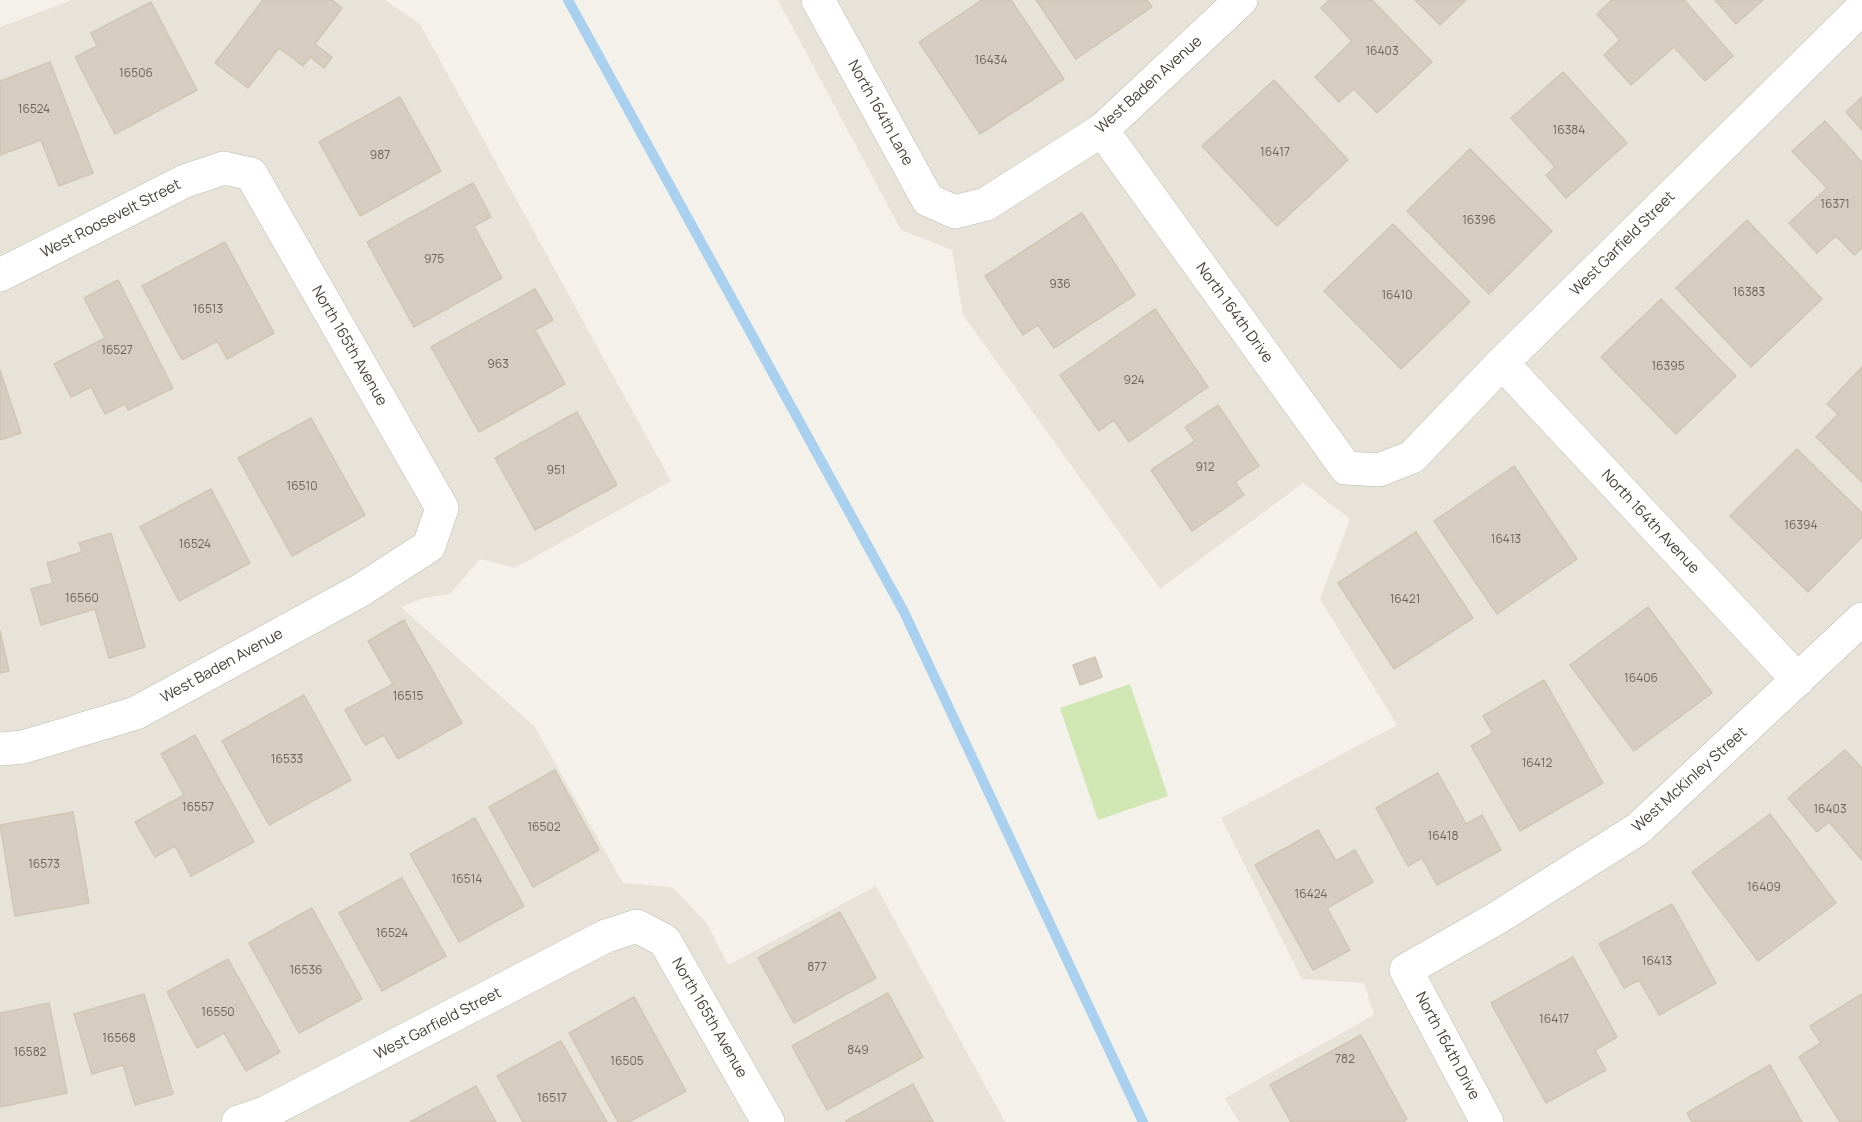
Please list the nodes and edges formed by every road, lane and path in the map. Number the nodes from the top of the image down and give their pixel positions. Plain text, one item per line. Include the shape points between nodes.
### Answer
1 (818, 0) edge
2 (1241, 0) edge
3 (1862, 8) edge
4 (1102, 130) junction
5 (224, 168) joint
6 (955, 212) joint
7 (0, 275) edge
8 (1502, 363) junction
9 (1379, 470) joint
10 (429, 546) joint
11 (1862, 619) edge
12 (1798, 680) junction
13 (0, 748) edge
14 (637, 926) joint
15 (1406, 970) joint
16 (238, 1122) edge
17 (768, 1122) edge
18 (1487, 1122) edge

1 - 6 street, North 164th Lane via 928,200
2 - 4 street, West Baden Avenue
3 - 8 street, West Garfield Street
4 - 6 street, West Baden Avenue via 986,204
4 - 9 street, North 164th Drive via 1346,468
5 - 7 street, West Roosevelt Street via 185,181
5 - 10 street, North 165th Avenue via 251,174 442,508
8 - 9 street, West Garfield Street via 1412,457
8 - 12 street, North 164th Avenue
10 - 13 street, West Baden Avenue via 361,590 136,713 23,747
11 - 12 street, West McKinley Street
12 - 15 street, West McKinley Street via 1638,829
14 - 16 street, West Garfield Street via 606,936 267,1112
14 - 17 street, North 165th Avenue via 665,941
15 - 18 street, North 164th Drive

